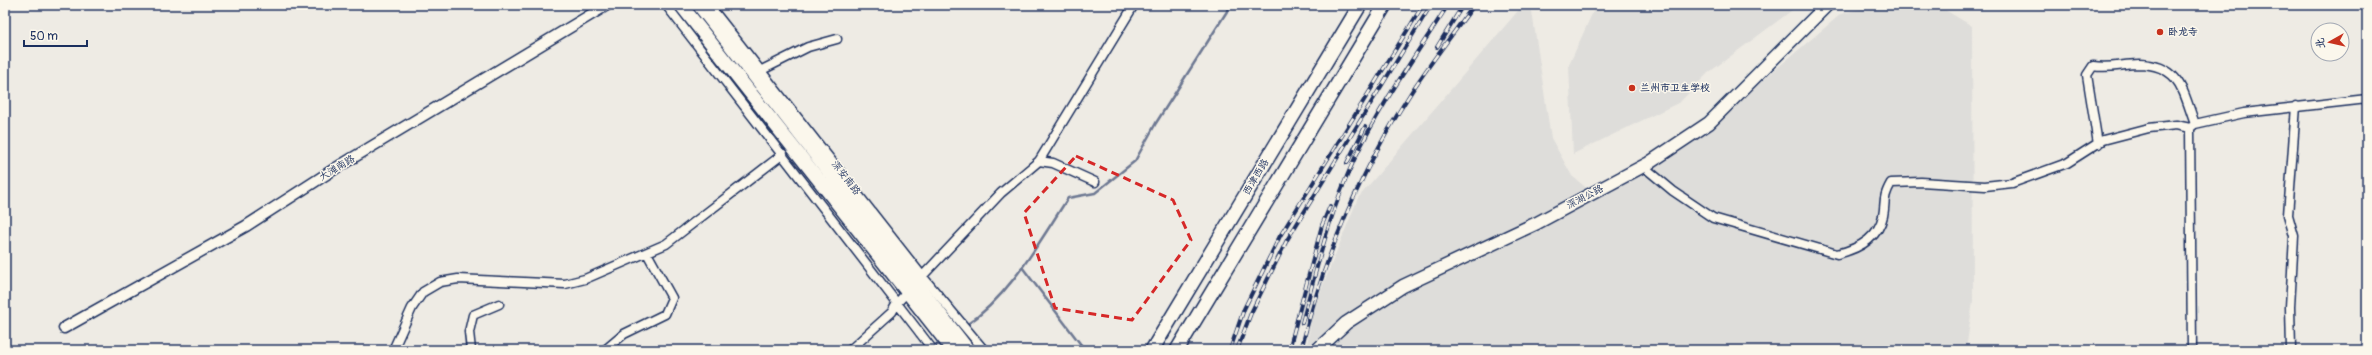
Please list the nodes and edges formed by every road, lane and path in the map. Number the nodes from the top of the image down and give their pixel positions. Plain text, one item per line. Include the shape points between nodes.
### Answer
1 (607, 5) edge
2 (666, 5) edge
3 (681, 5) edge
4 (699, 5) edge
5 (710, 5) edge
6 (1134, 5) edge
7 (1360, 5) edge
8 (1385, 5) edge
9 (1827, 5) edge
10 (837, 39) dead end
11 (758, 72) junction
12 (2367, 98) edge
13 (2296, 106) junction
14 (2192, 126) junction
15 (2098, 144) junction
16 (783, 154) junction
17 (1039, 162) junction
18 (1643, 166) junction
19 (1095, 182) dead end
20 (647, 253) junction
21 (916, 284) junction
22 (897, 303) junction
23 (499, 304) dead end
24 (943, 318) junction
25 (64, 328) dead end
26 (393, 350) edge
27 (471, 350) edge
28 (605, 350) edge
29 (850, 350) edge
30 (933, 350) edge
31 (953, 350) edge
32 (968, 350) edge
33 (984, 350) edge
34 (1152, 350) edge
35 (1177, 350) edge
36 (1317, 350) edge
37 (2192, 350) edge
38 (2290, 350) edge

1 - 25 street, 大滩南路 via 336,168 246,226
2 - 16 street
3 - 21 main road, 深安南路
4 - 11 main road, 深安南路
5 - 11 street, 深安南路
6 - 17 street
7 - 34 main road, 西津西路
8 - 35 main road
9 - 18 main road, 深湖公路 via 1709,123
10 - 11 street via 808,47
11 - 21 main road, 深安南路
12 - 13 street
13 - 14 street via 2244,113
13 - 38 street via 2288,215 2294,236
14 - 15 street via 2149,128 2103,140
14 - 15 street via 2178,80 2165,69 2139,64 2108,68 2093,66 2087,75
14 - 37 street
15 - 18 street via 2067,163 2012,183 1985,186 1891,183 1883,196 1880,228 1854,250 1837,254 1714,218 1673,191
16 - 20 street via 666,244
16 - 22 street
17 - 19 street via 1053,163
17 - 21 street via 1002,194
18 - 36 main road, 深湖公路 via 1537,223 1403,286 1346,323
20 - 26 street via 585,279 565,284 458,279 440,282 424,292 412,308
20 - 28 street via 672,298 665,314 624,334
21 - 22 street
21 - 24 main road, 深安南路
22 - 29 street via 892,312
22 - 30 street, bridge
23 - 27 street via 473,315 469,332
24 - 31 main road, 深安南路
24 - 32 main road, 深安南路
24 - 33 street, 深安南路

